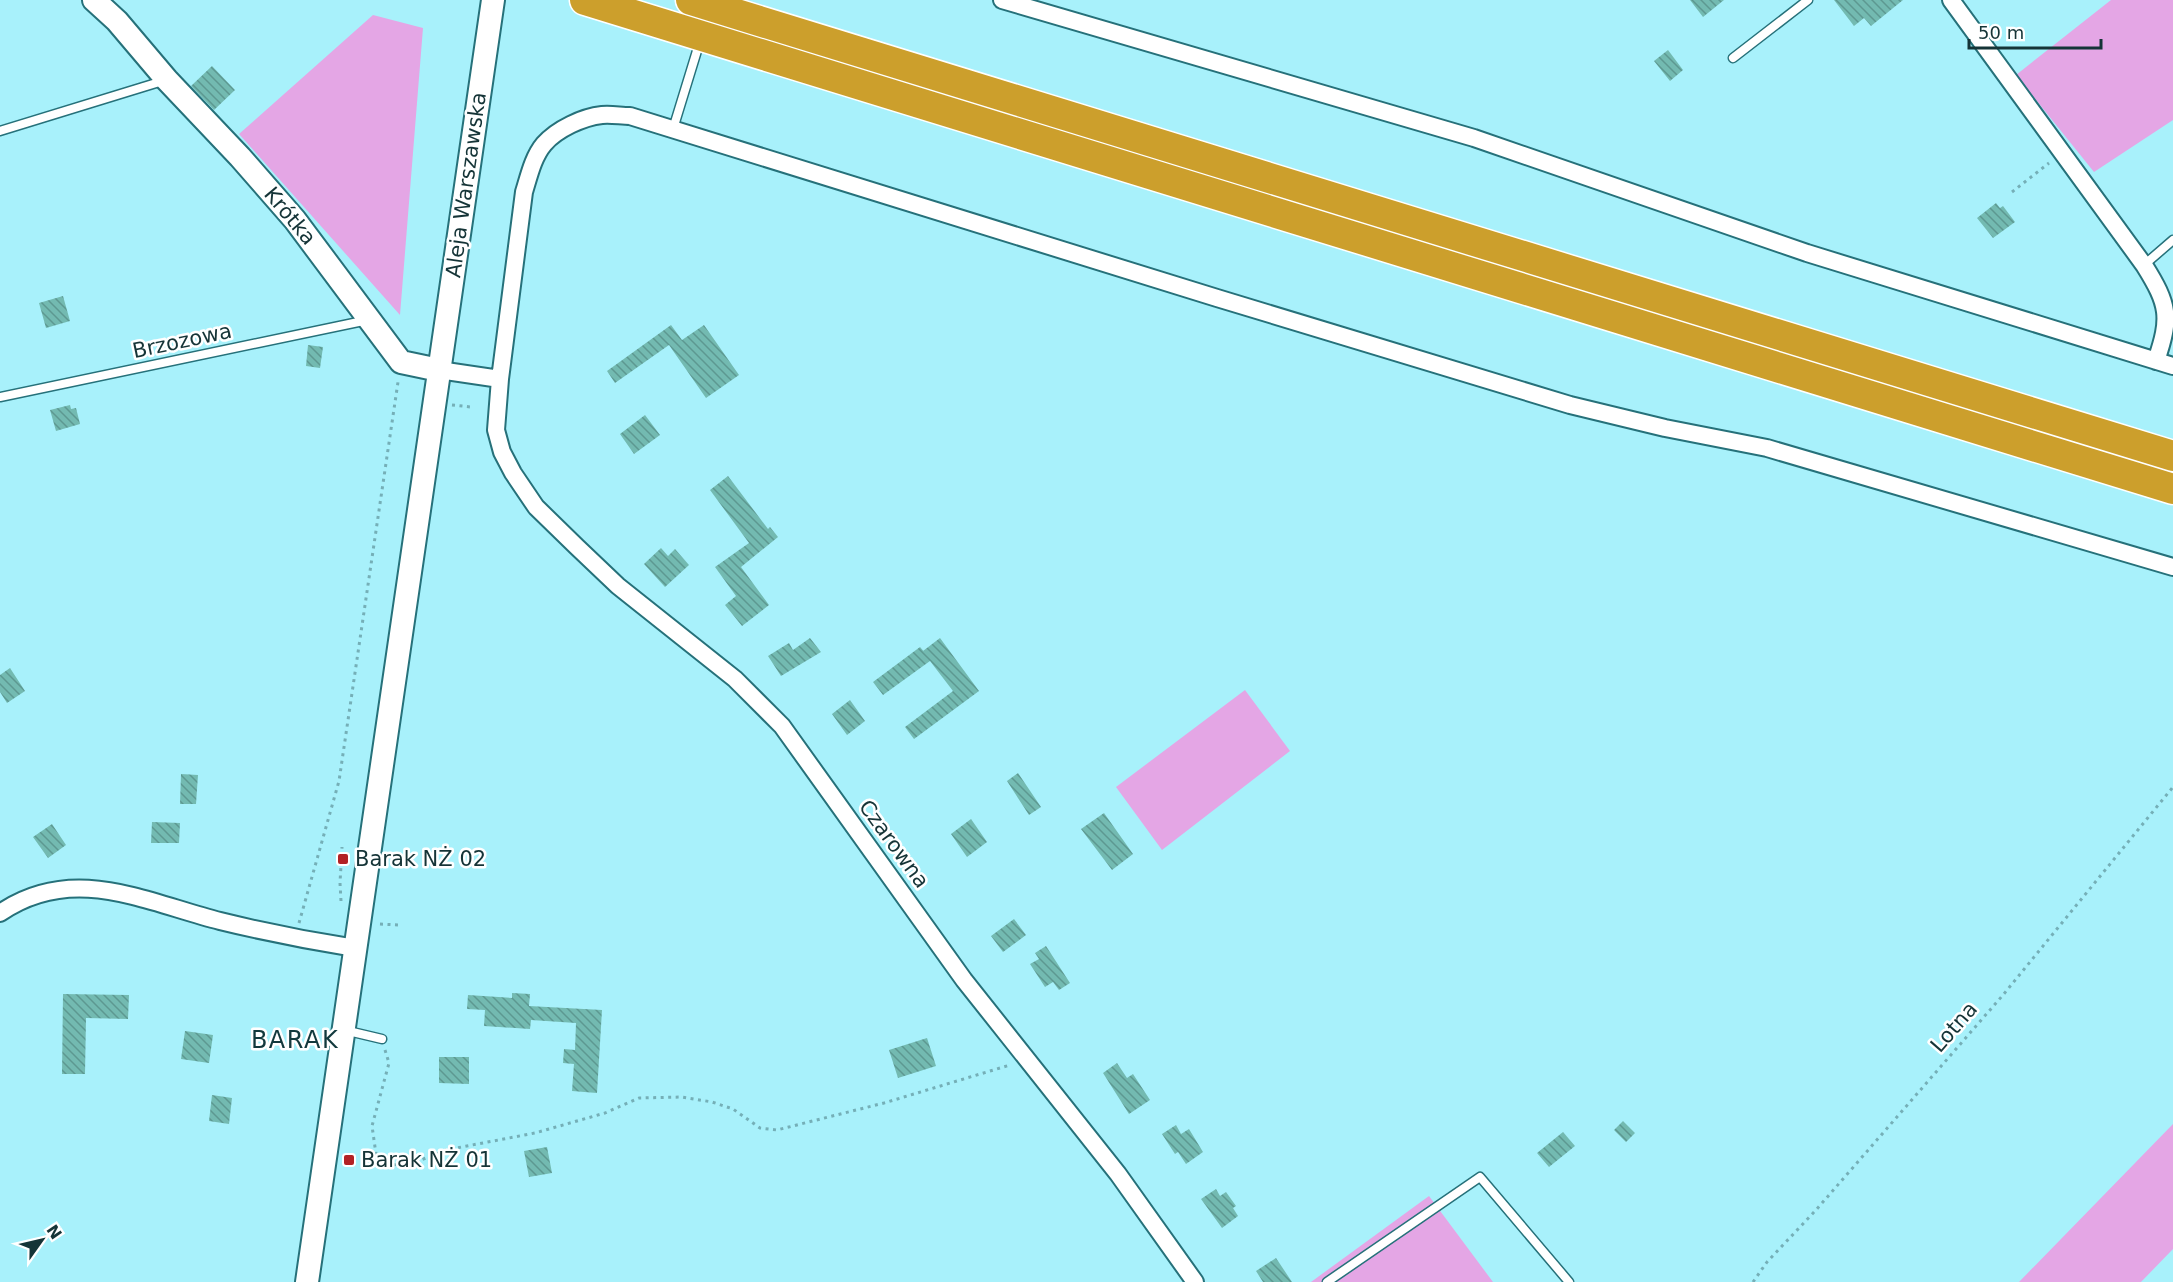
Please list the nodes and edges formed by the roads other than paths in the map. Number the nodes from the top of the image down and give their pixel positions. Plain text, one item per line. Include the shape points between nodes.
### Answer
1 (94, 0) edge
2 (493, 0) edge
3 (585, 0) edge
4 (1002, 0) edge
5 (1808, 0) edge
6 (1951, 0) edge
7 (705, 14) edge
8 (1733, 58) dead end
9 (167, 80) junction
10 (673, 129) junction
11 (0, 131) edge
12 (2173, 240) edge
13 (2144, 265) junction
14 (371, 319) junction
15 (2156, 361) junction
16 (2173, 366) edge
17 (440, 370) junction
18 (500, 379) junction
19 (0, 397) edge
20 (2173, 456) edge
21 (2173, 489) edge
22 (2173, 567) edge
23 (1, 910) edge
24 (355, 948) junction
25 (344, 1030) junction
26 (382, 1039) road end
27 (307, 1282) edge
28 (1195, 1282) edge
29 (1328, 1282) edge
30 (1569, 1282) edge

1 - 9 street, Krótka
2 - 17 street, Aleja Warszawska
3 - 7 highway
4 - 15 street via 1474,138 1796,249
5 - 8 lane
6 - 13 street
7 - 10 lane
7 - 20 highway
7 - 21 highway
9 - 11 lane
9 - 14 street, Krótka via 295,220
10 - 18 street, Czarowna via 630,116 602,115 558,132 544,145 524,192
10 - 22 street, Czarowna via 1570,405 1767,448
12 - 13 lane
13 - 15 street via 2160,290 2166,312 2165,333
14 - 17 street, Krótka via 401,362
14 - 19 lane, Brzozowa
15 - 16 street
17 - 18 street
17 - 24 street, Aleja Warszawska
18 - 28 street, Czarowna via 496,430 502,452 536,507 618,586 735,679 782,726 964,980 1118,1174
23 - 24 street via 42,892 97,888 220,921
24 - 25 street, Aleja Warszawska
25 - 26 lane
25 - 27 street, Aleja Warszawska
29 - 30 lane via 1480,1177

